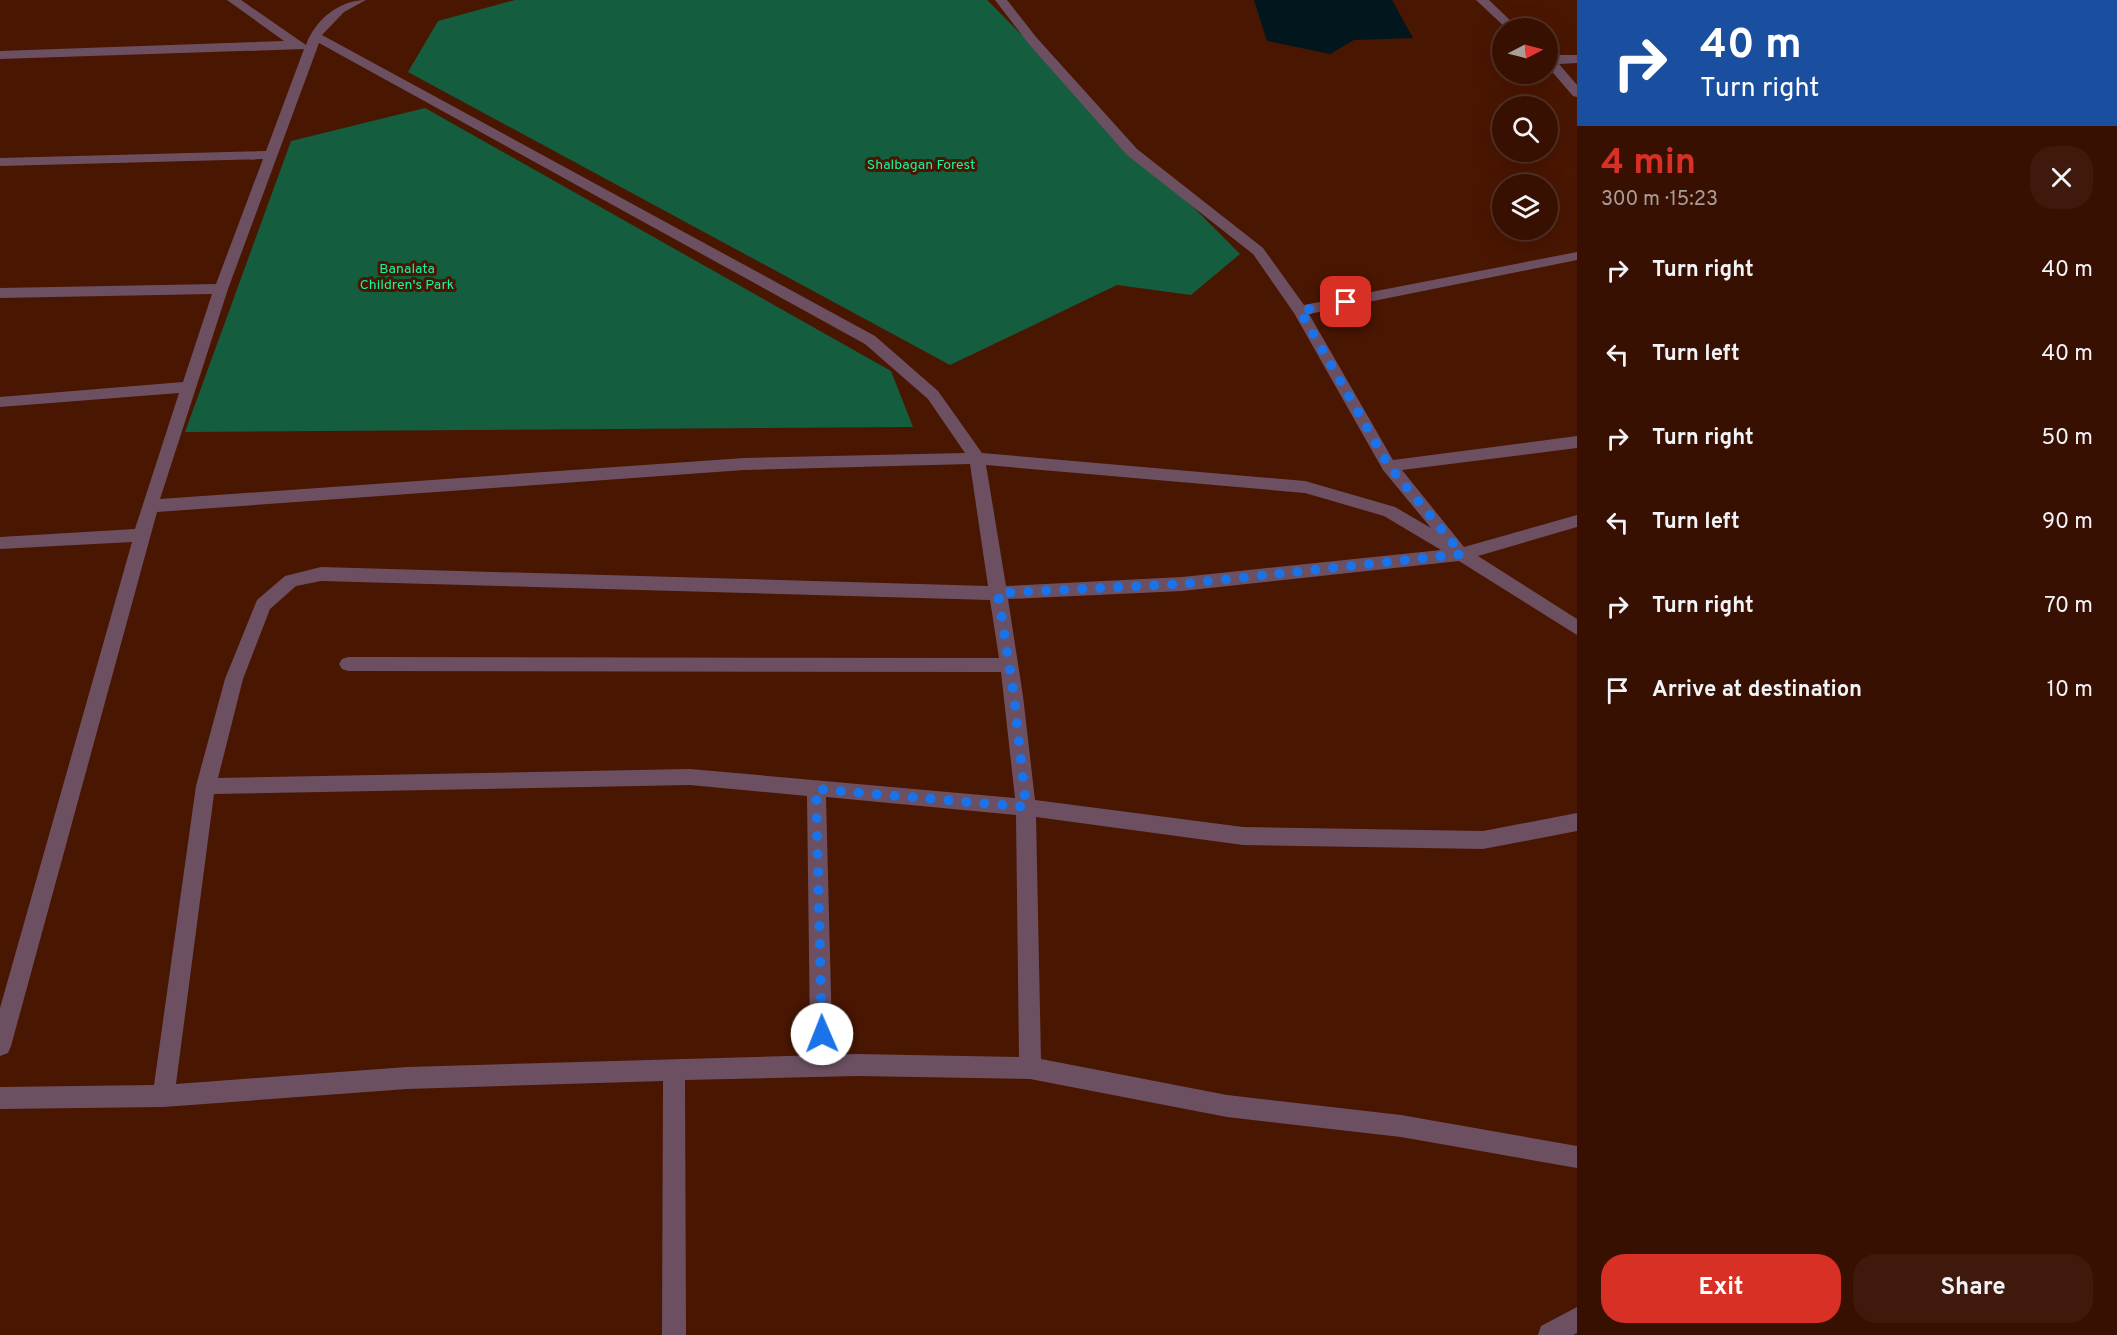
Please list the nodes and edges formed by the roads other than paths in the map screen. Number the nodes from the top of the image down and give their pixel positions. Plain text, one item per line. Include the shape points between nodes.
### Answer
1 (233, 0) edge
2 (360, 0) edge
3 (1001, 0) edge
4 (1482, 0) edge
5 (1501, 18) edge
6 (315, 36) junction
7 (303, 48) junction
8 (0, 55) edge
9 (1577, 59) edge
10 (1558, 60) edge
11 (1558, 71) edge
12 (1577, 93) edge
13 (271, 155) junction
14 (0, 162) edge
15 (1577, 256) edge
16 (221, 290) junction
17 (0, 293) edge
18 (1300, 311) junction
19 (189, 387) junction
20 (0, 402) edge
21 (1577, 442) edge
22 (977, 458) junction
23 (1389, 466) junction
24 (150, 507) junction
25 (1577, 521) edge
26 (142, 535) junction
27 (0, 543) edge
28 (1462, 554) junction
29 (998, 593) junction
30 (1574, 624) edge
31 (348, 664) dead end
32 (1009, 665) junction
33 (207, 786) junction
34 (816, 789) junction
35 (1026, 807) junction
36 (1577, 822) edge
37 (822, 1034) dead end
38 (0, 1046) edge
39 (1030, 1068) junction
40 (674, 1070) junction
41 (163, 1096) junction
42 (0, 1098) edge
43 (1577, 1157) edge
44 (1577, 1320) edge
45 (674, 1335) edge
46 (1550, 1335) edge

1 - 7 street
2 - 6 street via 340,9
3 - 18 street via 1132,152 1258,250
4 - 5 street
6 - 7 street
6 - 22 street via 870,340 933,395
7 - 8 street
7 - 13 street
9 - 10 street
11 - 12 street
13 - 14 street
13 - 16 street
15 - 18 street
16 - 17 street
16 - 19 street
18 - 23 street
19 - 20 street
19 - 24 street
21 - 23 street
22 - 24 street via 744,464
22 - 28 street via 1305,487 1389,511
22 - 29 street
23 - 28 street
24 - 26 street
25 - 28 street
26 - 27 street
26 - 38 street
28 - 29 street via 1182,584
28 - 30 street
29 - 32 street
29 - 33 street via 321,574 291,581 263,605 234,679
31 - 32 street
32 - 35 street
33 - 34 street via 690,777
33 - 41 street
34 - 35 street
34 - 37 street
35 - 36 street via 1243,836 1483,840
35 - 39 street
39 - 40 street via 857,1065
39 - 43 street via 1227,1106 1401,1126
40 - 41 street via 407,1078
40 - 45 street
41 - 42 street
44 - 46 street

